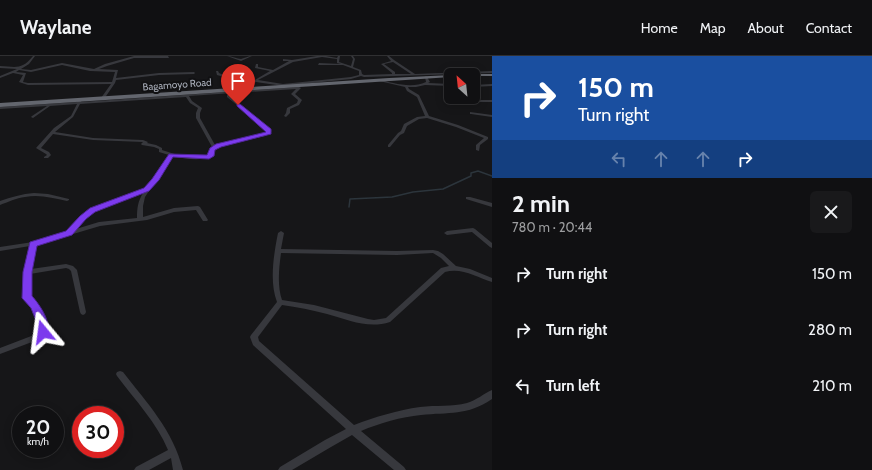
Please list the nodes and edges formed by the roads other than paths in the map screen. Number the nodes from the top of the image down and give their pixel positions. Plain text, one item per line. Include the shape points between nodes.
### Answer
1 (34, 56) edge
2 (228, 56) edge
3 (251, 56) edge
4 (305, 56) edge
5 (322, 56) edge
6 (352, 56) edge
7 (388, 56) edge
8 (136, 57) edge
9 (168, 57) dead end
10 (312, 57) junction
11 (339, 57) edge
12 (284, 60) dead end
13 (292, 61) junction
14 (393, 61) junction
15 (319, 64) dead end
16 (257, 65) dead end
17 (347, 65) junction
18 (0, 67) edge
19 (352, 67) junction
20 (19, 69) junction
21 (94, 71) junction
22 (272, 71) junction
23 (13, 72) junction
24 (217, 72) dead end
25 (194, 73) dead end
26 (492, 74) edge
27 (362, 75) junction
28 (394, 75) junction
29 (480, 75) edge
30 (417, 76) junction
31 (444, 76) edge
32 (0, 77) edge
33 (244, 77) dead end
34 (426, 77) junction
35 (114, 79) junction
36 (373, 80) junction
37 (255, 82) junction
38 (113, 83) junction
39 (426, 84) junction
40 (444, 85) edge
41 (492, 85) edge
42 (298, 86) junction
43 (406, 86) junction
44 (480, 86) edge
45 (240, 89) junction
46 (227, 93) junction
47 (187, 96) junction
48 (103, 98) junction
49 (80, 101) junction
50 (480, 101) edge
51 (492, 101) edge
52 (50, 105) junction
53 (0, 106) edge
54 (470, 113) dead end
55 (249, 116) dead end
56 (286, 116) dead end
57 (492, 116) edge
58 (33, 117) dead end
59 (427, 117) junction
60 (52, 133) junction
61 (490, 138) edge
62 (389, 146) dead end
63 (214, 148) junction
64 (478, 150) dead end
65 (171, 155) junction
66 (46, 157) dead end
67 (147, 190) junction
68 (468, 198) dead end
69 (67, 200) dead end
70 (0, 203) edge
71 (492, 205) edge
72 (140, 219) junction
73 (205, 220) dead end
74 (69, 233) junction
75 (281, 233) dead end
76 (447, 233) dead end
77 (33, 244) junction
78 (492, 246) edge
79 (0, 249) edge
80 (278, 251) junction
81 (454, 268) junction
82 (27, 272) junction
83 (492, 280) edge
84 (280, 302) junction
85 (82, 312) dead end
86 (0, 351) edge
87 (120, 374) dead end
88 (492, 394) edge
89 (353, 430) junction
90 (173, 452) junction
91 (139, 470) edge
92 (178, 470) edge
93 (284, 470) edge
94 (401, 470) edge

1 - 20 street
2 - 3 street via 241,60
4 - 10 street
5 - 10 street
5 - 11 street
6 - 19 street
7 - 14 street
8 - 9 street
8 - 21 street
10 - 13 street
11 - 17 street via 338,62
12 - 13 street
13 - 22 street
14 - 28 street via 382,64
14 - 30 street
15 - 17 street
16 - 22 street via 256,67
17 - 19 street
18 - 20 street
19 - 27 street
20 - 21 street via 31,71 62,64
20 - 23 street
21 - 35 street via 117,71
22 - 37 street
23 - 32 street
23 - 38 street via 25,74 21,82 28,84
24 - 46 street via 225,76
25 - 35 street
26 - 29 highway
26 - 30 street via 465,72
27 - 28 street
27 - 37 street via 283,85
28 - 30 street
30 - 34 highway, Bagamoyo Road
30 - 36 highway, Bagamoyo Road
31 - 34 highway, Bagamoyo Road
33 - 37 street
34 - 39 street
35 - 38 street
36 - 42 highway, Bagamoyo Road
36 - 43 street
37 - 45 street
38 - 48 street
39 - 40 street
39 - 43 street
41 - 44 street
42 - 45 highway, Bagamoyo Road
42 - 46 street
42 - 56 street via 293,94 300,100 288,109
43 - 59 street via 418,96
45 - 46 highway, Bagamoyo Road
46 - 47 street
46 - 48 highway, Bagamoyo Road
46 - 55 street
46 - 63 street via 270,131
47 - 49 street via 140,102
47 - 63 street via 200,108 198,118
48 - 49 highway, Bagamoyo Road
49 - 52 street
49 - 53 highway, Bagamoyo Road
49 - 60 street via 72,117
50 - 51 street
52 - 53 street
52 - 58 street
54 - 57 street
59 - 61 street
59 - 62 street via 418,118 405,125 403,132
60 - 65 street via 92,139 143,141 146,142 143,144 158,146 160,151
60 - 66 street via 38,148 48,153
61 - 64 street via 478,145
63 - 65 street via 211,155 206,158
65 - 67 street
67 - 72 street via 140,206
67 - 74 street via 92,210
68 - 71 street
69 - 70 street via 44,194 28,194
72 - 73 street via 174,210 198,208
72 - 74 street via 99,224
74 - 77 street
75 - 80 street
76 - 78 street via 473,230
77 - 79 street
77 - 82 street
80 - 81 street via 415,253 431,250 444,257
80 - 84 street via 276,292
81 - 83 street
81 - 84 street via 443,270 388,320 379,324
82 - 85 street via 71,267 74,270
82 - 86 street via 27,298 35,306 43,332 37,337
84 - 89 street via 254,337 255,341
87 - 90 street via 168,439
88 - 89 street via 469,408 420,411
89 - 93 street
89 - 94 street
90 - 91 street
90 - 92 street

